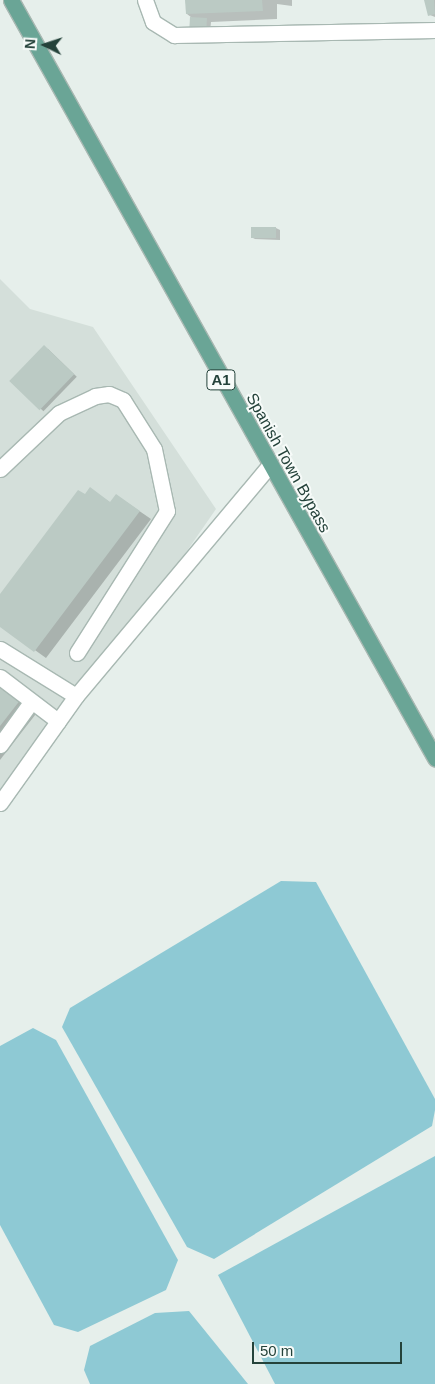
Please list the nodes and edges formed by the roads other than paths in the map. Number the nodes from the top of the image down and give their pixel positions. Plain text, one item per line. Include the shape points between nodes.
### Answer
1 (11, 0) edge
2 (145, 0) edge
3 (435, 30) edge
4 (269, 466) junction
5 (0, 469) edge
6 (0, 648) edge
7 (77, 652) dead end
8 (0, 677) edge
9 (76, 696) junction
10 (31, 702) junction
11 (58, 721) junction
12 (0, 745) edge
13 (435, 758) edge
14 (0, 803) edge

1 - 4 main road, Spanish Town Bypass / A1
2 - 3 lane via 153,22 174,34
4 - 9 lane
4 - 13 main road, Spanish Town Bypass / A1
5 - 7 lane via 59,413 95,396 109,394 123,400 154,449 168,511
6 - 9 lane via 47,681
8 - 10 lane
9 - 11 lane
10 - 11 lane
10 - 12 lane
11 - 14 lane

